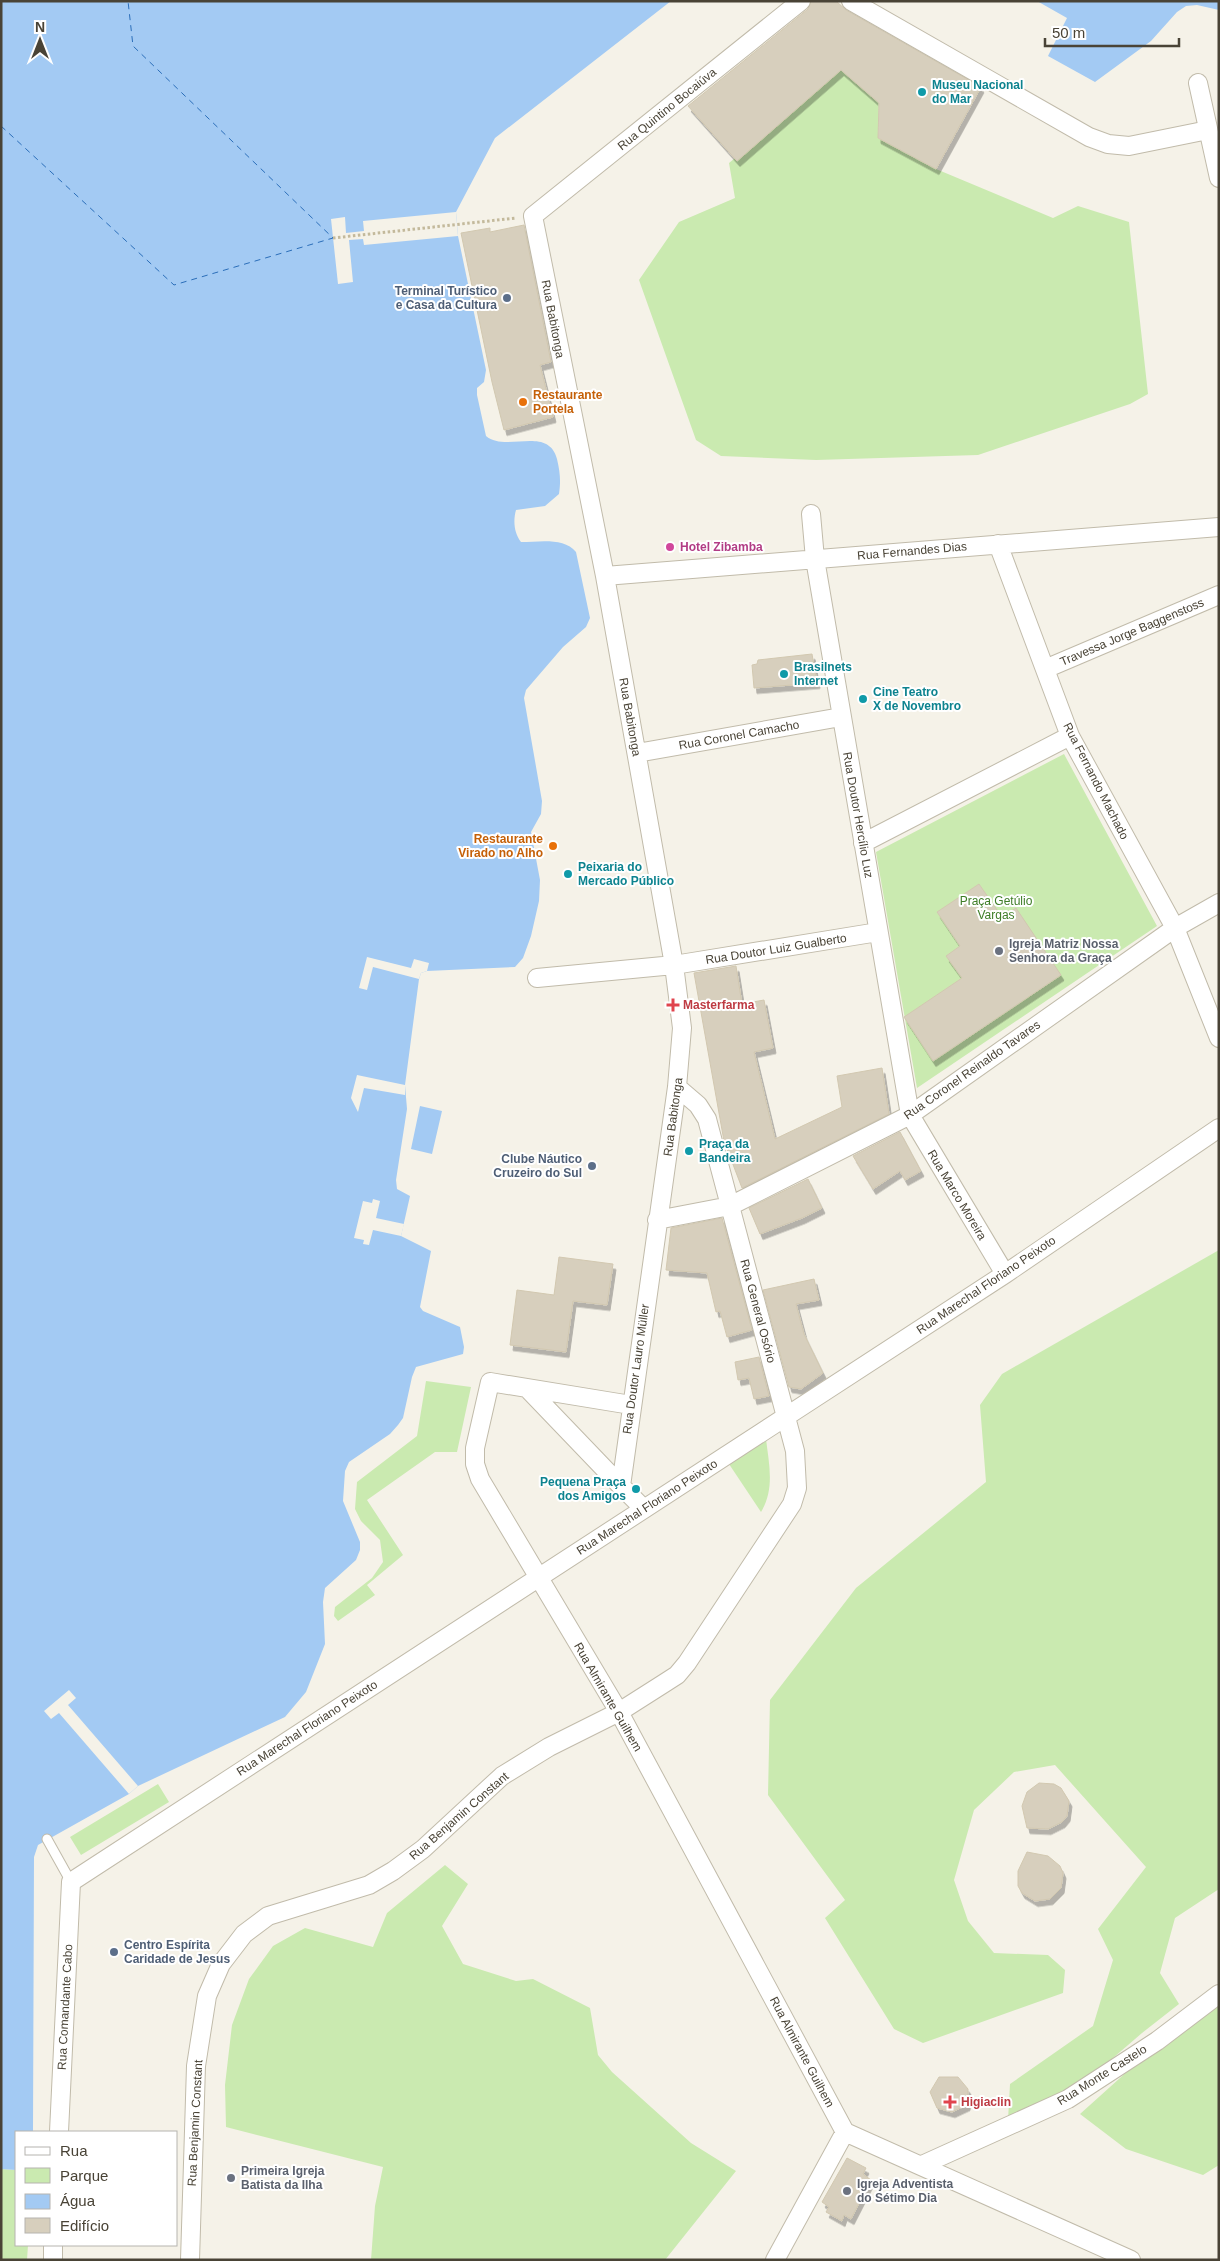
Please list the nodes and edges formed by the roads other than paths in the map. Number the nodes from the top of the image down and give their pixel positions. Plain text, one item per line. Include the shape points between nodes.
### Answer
1 (801, 1) edge
2 (850, 1) edge
3 (1198, 83) dead end
4 (1208, 130) junction
5 (1219, 178) edge
6 (533, 216) joint
7 (811, 514) dead end
8 (1219, 527) edge
9 (998, 544) junction
10 (815, 559) junction
11 (605, 576) junction
12 (1219, 595) edge
13 (1045, 668) junction
14 (842, 717) junction
15 (1070, 736) junction
16 (637, 753) junction
17 (863, 843) junction
18 (1219, 903) edge
19 (1175, 928) junction
20 (878, 932) junction
21 (674, 965) junction
22 (537, 978) dead end
23 (1219, 1038) edge
24 (677, 1087) junction
25 (910, 1116) junction
26 (1219, 1128) edge
27 (730, 1206) junction
28 (658, 1220) junction
29 (1005, 1274) junction
30 (527, 1388) junction
31 (631, 1405) junction
32 (786, 1416) junction
33 (621, 1486) junction
34 (644, 1509) junction
35 (538, 1577) junction
36 (619, 1712) junction
37 (46, 1839) dead end
38 (72, 1882) junction
39 (1219, 1994) edge
40 (59, 2131) edge
41 (845, 2132) junction
42 (922, 2165) junction
43 (54, 2246) edge
44 (53, 2260) edge
45 (190, 2260) edge
46 (775, 2260) edge
47 (1131, 2260) edge

1 - 6 street, Rua Quintino Bocaiúva
2 - 4 street via 1089,137 1108,144 1130,146
3 - 4 street
4 - 5 street
6 - 11 street, Rua Babitonga
7 - 10 street, Rua Doutor Hercílio Luz
8 - 9 street, Rua Fernandes Dias
9 - 10 street, Rua Fernandes Dias
9 - 13 street, Rua Fernando Machado
10 - 11 street, Rua Fernandes Dias
10 - 14 street, Rua Doutor Hercílio Luz
11 - 16 street, Rua Babitonga
12 - 13 street, Travessa Jorge Baggenstoss
13 - 15 street, Rua Fernando Machado
14 - 16 street, Rua Coronel Camacho
14 - 17 street, Rua Doutor Hercílio Luz
15 - 17 street
15 - 19 street, Rua Fernando Machado
16 - 21 street, Rua Babitonga
17 - 20 street, Rua Doutor Hercílio Luz
18 - 19 street, Rua Coronel Reinaldo Tavares
19 - 23 street, Rua Fernando Machado
19 - 25 street, Rua Coronel Reinaldo Tavares
20 - 21 street, Rua Doutor Luiz Gualberto
20 - 25 street, Rua Doutor Hercílio Luz
21 - 22 street, Rua Doutor Luiz Gualberto
21 - 24 street, Rua Babitonga via 682,1028
24 - 27 street via 698,1105 707,1119
24 - 28 street, Rua Babitonga
25 - 27 street, Rua Coronel Reinaldo Tavares
25 - 29 street, Rua Marco Moreira
26 - 29 street, Rua Marechal Floriano Peixoto
27 - 28 street
27 - 32 street, Rua General Osório
28 - 31 street, Rua Doutor Lauro Müller
29 - 32 street, Rua Marechal Floriano Peixoto
30 - 31 street, Rua Almirante Guilhem
30 - 33 street
30 - 35 street, Rua Almirante Guilhem via 490,1382 475,1448 475,1464 480,1479
31 - 33 street, Rua Doutor Lauro Müller
32 - 34 street, Rua Marechal Floriano Peixoto
32 - 36 street, Rua Benjamin Constant via 797,1468 797,1488 792,1504 687,1663 670,1680
33 - 34 street
34 - 35 street, Rua Marechal Floriano Peixoto
35 - 36 street, Rua Almirante Guilhem
35 - 38 street, Rua Marechal Floriano Peixoto
36 - 41 street, Rua Almirante Guilhem
36 - 45 street, Rua Benjamin Constant via 502,1776 423,1849 393,1872 369,1885 268,1916 244,1934 221,1964 207,1996 196,2066
37 - 38 lane
38 - 40 street, Rua Comandante Cabo
39 - 42 street, Rua Monte Castelo via 1157,2041 1068,2099
41 - 42 street
41 - 46 street
42 - 47 street
43 - 44 street

